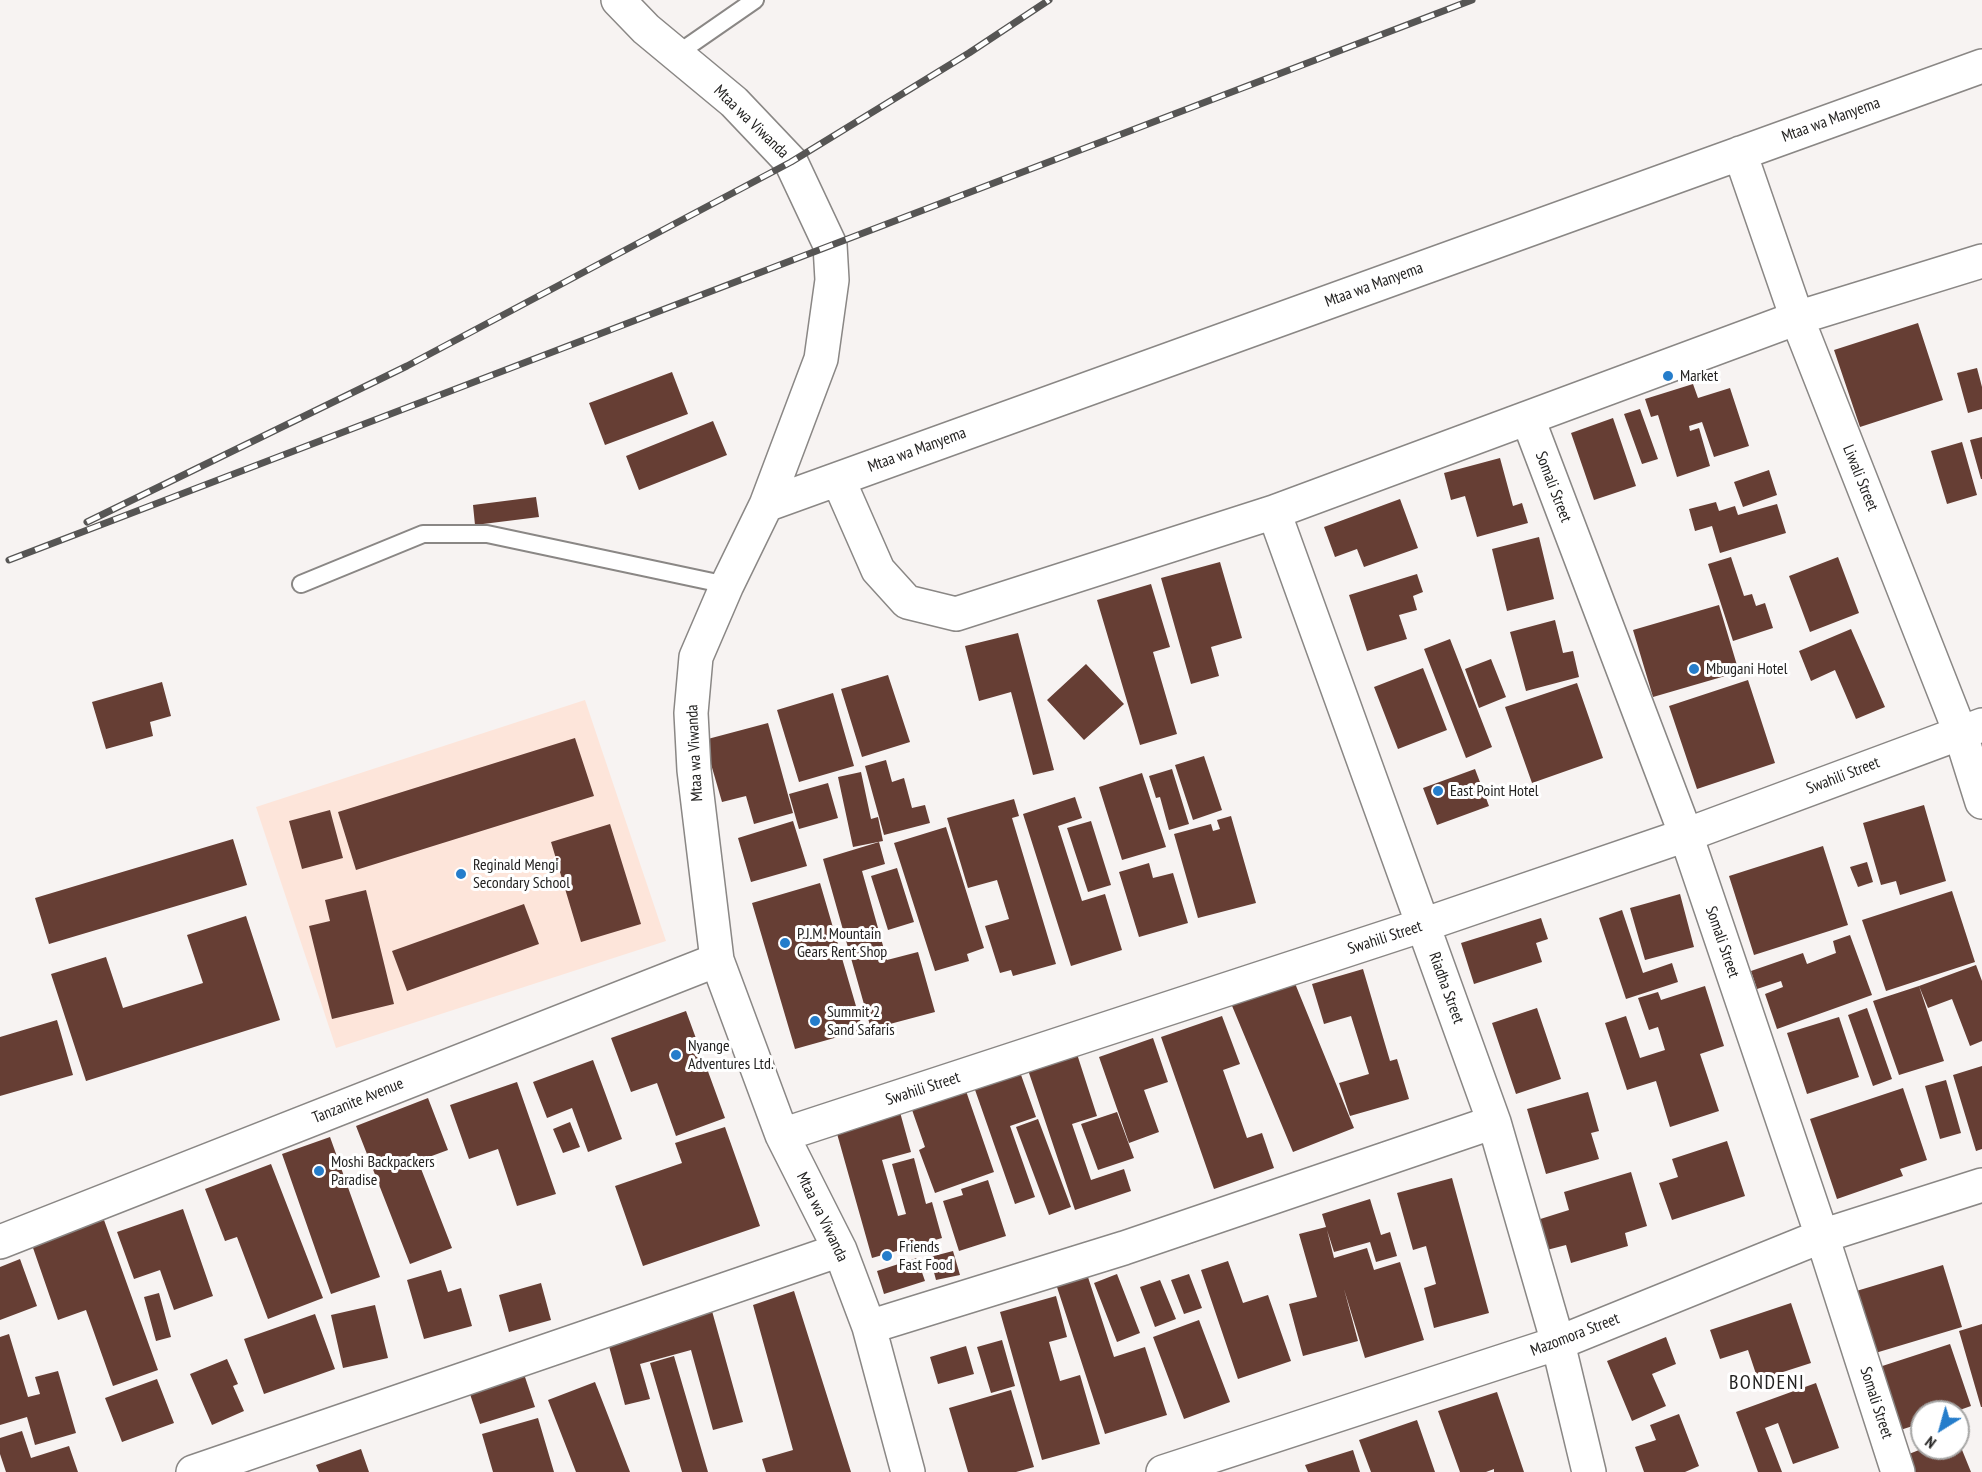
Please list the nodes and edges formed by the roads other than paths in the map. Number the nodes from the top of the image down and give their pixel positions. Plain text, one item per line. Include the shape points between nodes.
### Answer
1 (618, 0) edge
2 (755, 0) edge
3 (677, 54) junction
4 (1982, 66) edge
5 (1740, 153) junction
6 (1982, 261) edge
7 (1797, 318) junction
8 (1528, 419) junction
9 (838, 479) junction
10 (766, 505) junction
11 (1274, 512) junction
12 (301, 584) dead end
13 (727, 585) junction
14 (1971, 728) edge
15 (1982, 802) edge
16 (1686, 835) junction
17 (1423, 925) junction
18 (717, 960) junction
19 (1494, 1122) junction
20 (782, 1135) junction
21 (1982, 1185) edge
22 (1822, 1236) junction
23 (0, 1242) edge
24 (840, 1250) junction
25 (869, 1327) junction
26 (1558, 1343) junction
27 (193, 1472) edge
28 (908, 1472) edge
29 (1163, 1472) edge
30 (1589, 1472) edge
31 (1898, 1472) edge

1 - 3 street, Mtaa wa Viwanda
2 - 3 lane
3 - 10 street, Mtaa wa Viwanda via 734,102 791,162 830,244 832,280 821,359
4 - 5 street, Mtaa wa Manyema
5 - 7 street, Liwali Street
5 - 9 street, Mtaa wa Manyema
6 - 7 street
7 - 8 street
7 - 14 street, Liwali Street
8 - 11 street
8 - 16 street, Somali Street
9 - 10 street, Mtaa wa Manyema
9 - 11 street via 878,570 907,602 956,614
10 - 13 street, Mtaa wa Viwanda
11 - 17 street, Riadha Street
12 - 13 lane via 423,534 487,534
13 - 18 street, Mtaa wa Viwanda via 696,657 690,713
14 - 15 street, Liwali Street
14 - 16 street, Swahili Street
16 - 17 street, Swahili Street
16 - 22 street, Somali Street
17 - 19 street, Riadha Street
17 - 20 street, Swahili Street
18 - 20 street, Mtaa wa Viwanda
18 - 23 street, Tanzanite Avenue
19 - 25 street via 1124,1248
19 - 26 street, Riadha Street
20 - 24 street, Mtaa wa Viwanda
21 - 22 street, Mazomora Street
22 - 26 street, Mazomora Street
22 - 31 street, Somali Street
24 - 25 street, Mtaa wa Viwanda
24 - 27 street
25 - 28 street, Mtaa wa Viwanda
26 - 29 street, Mazomora Street
26 - 30 street, Riadha Street

